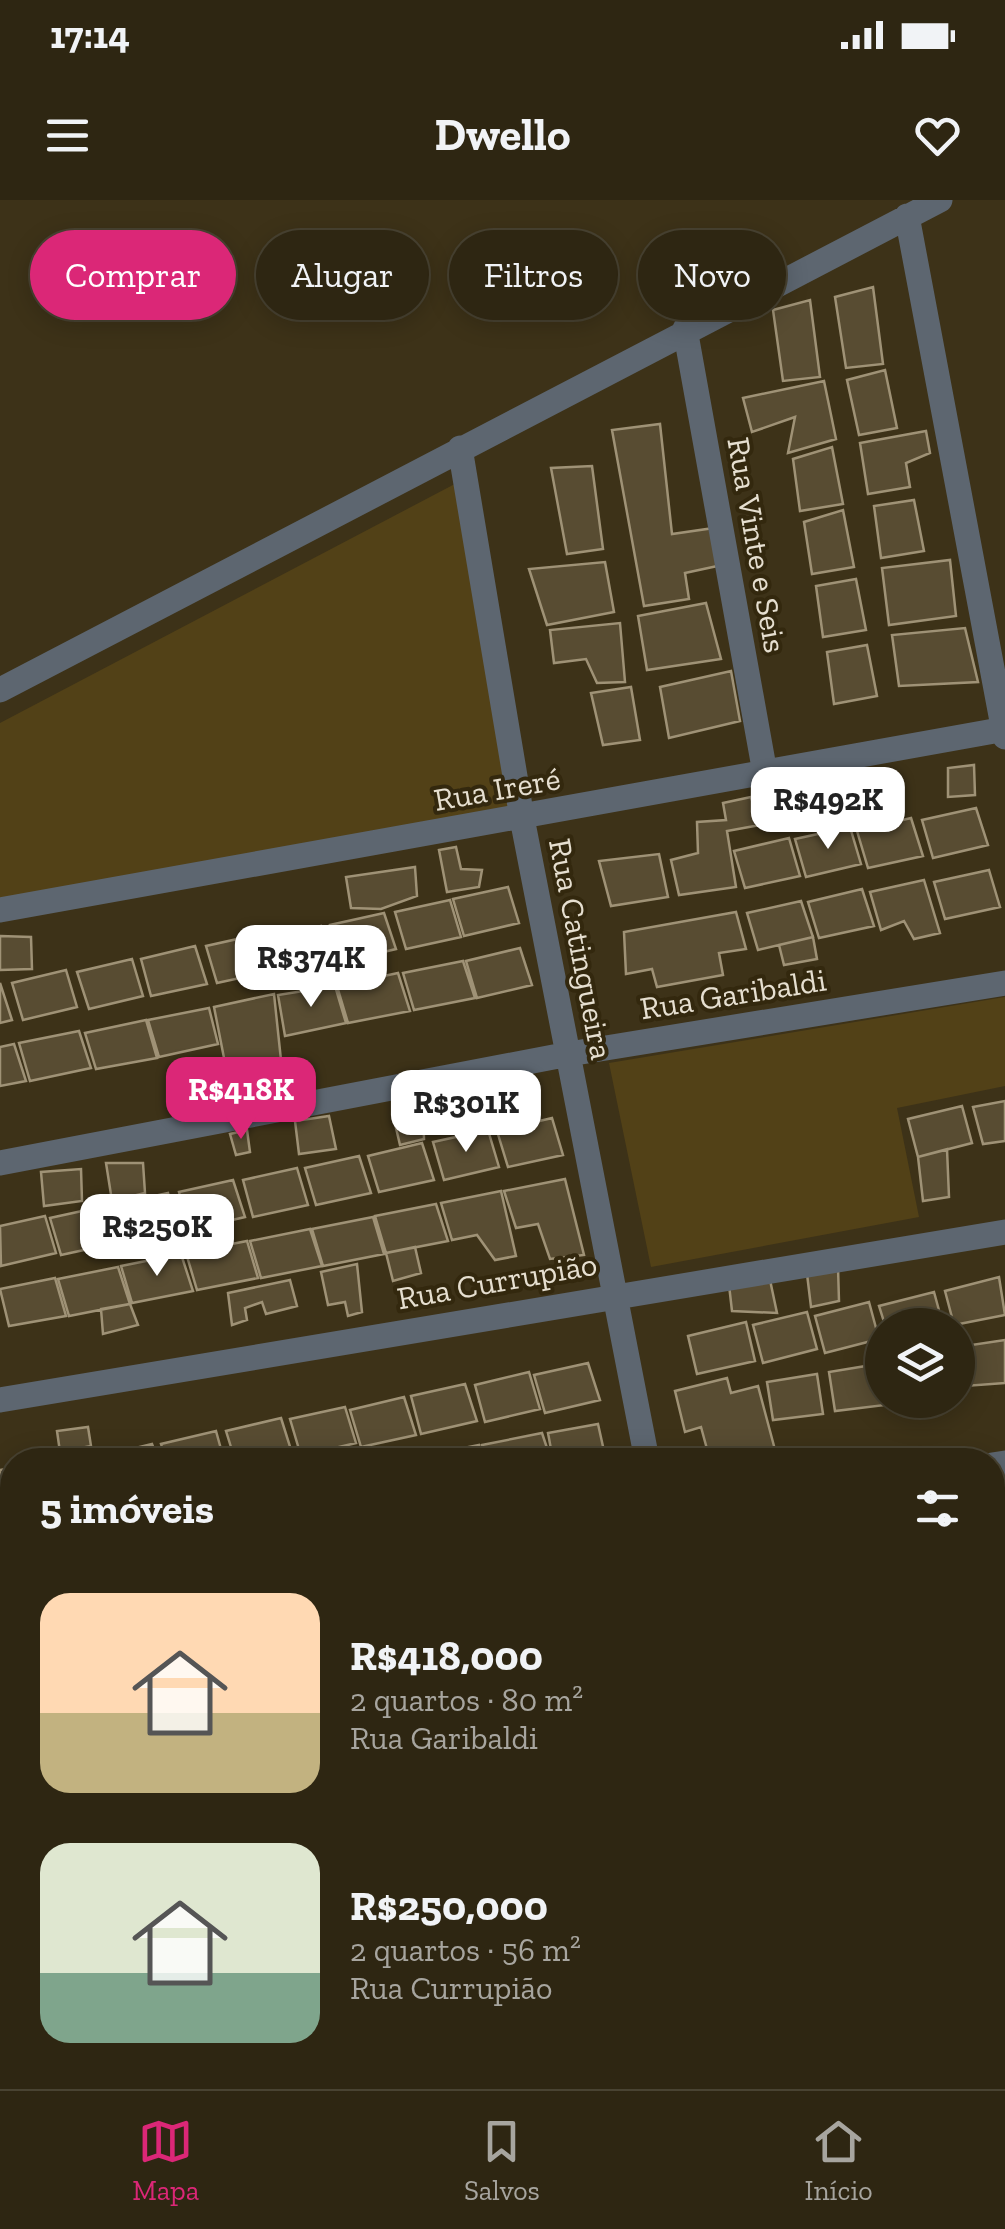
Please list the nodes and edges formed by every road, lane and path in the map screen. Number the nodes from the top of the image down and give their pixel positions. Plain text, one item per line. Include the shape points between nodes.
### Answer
1 (940, 200) edge
2 (907, 216) junction
3 (685, 329) junction
4 (460, 448) junction
5 (0, 690) edge
6 (1004, 732) edge
7 (765, 773) junction
8 (522, 818) junction
9 (0, 910) edge
10 (1005, 983) edge
11 (569, 1054) junction
12 (0, 1163) edge
13 (1005, 1232) edge
14 (617, 1294) junction
15 (0, 1400) edge
16 (645, 1448) edge

1 - 2 street
2 - 3 street
2 - 6 street
3 - 4 street
3 - 7 street, Rua Vinte e Seis
4 - 5 street
4 - 8 street, Rua Catingueira
6 - 7 street, Rua Ireré
7 - 8 street, Rua Ireré
8 - 9 street, Rua Ireré
8 - 11 street, Rua Catingueira
10 - 11 street, Rua Garibaldi
11 - 12 street, Rua Garibaldi
11 - 14 street, Rua Catingueira
13 - 14 street, Rua Currupião
14 - 15 street, Rua Currupião
14 - 16 street, Rua Catingueira

